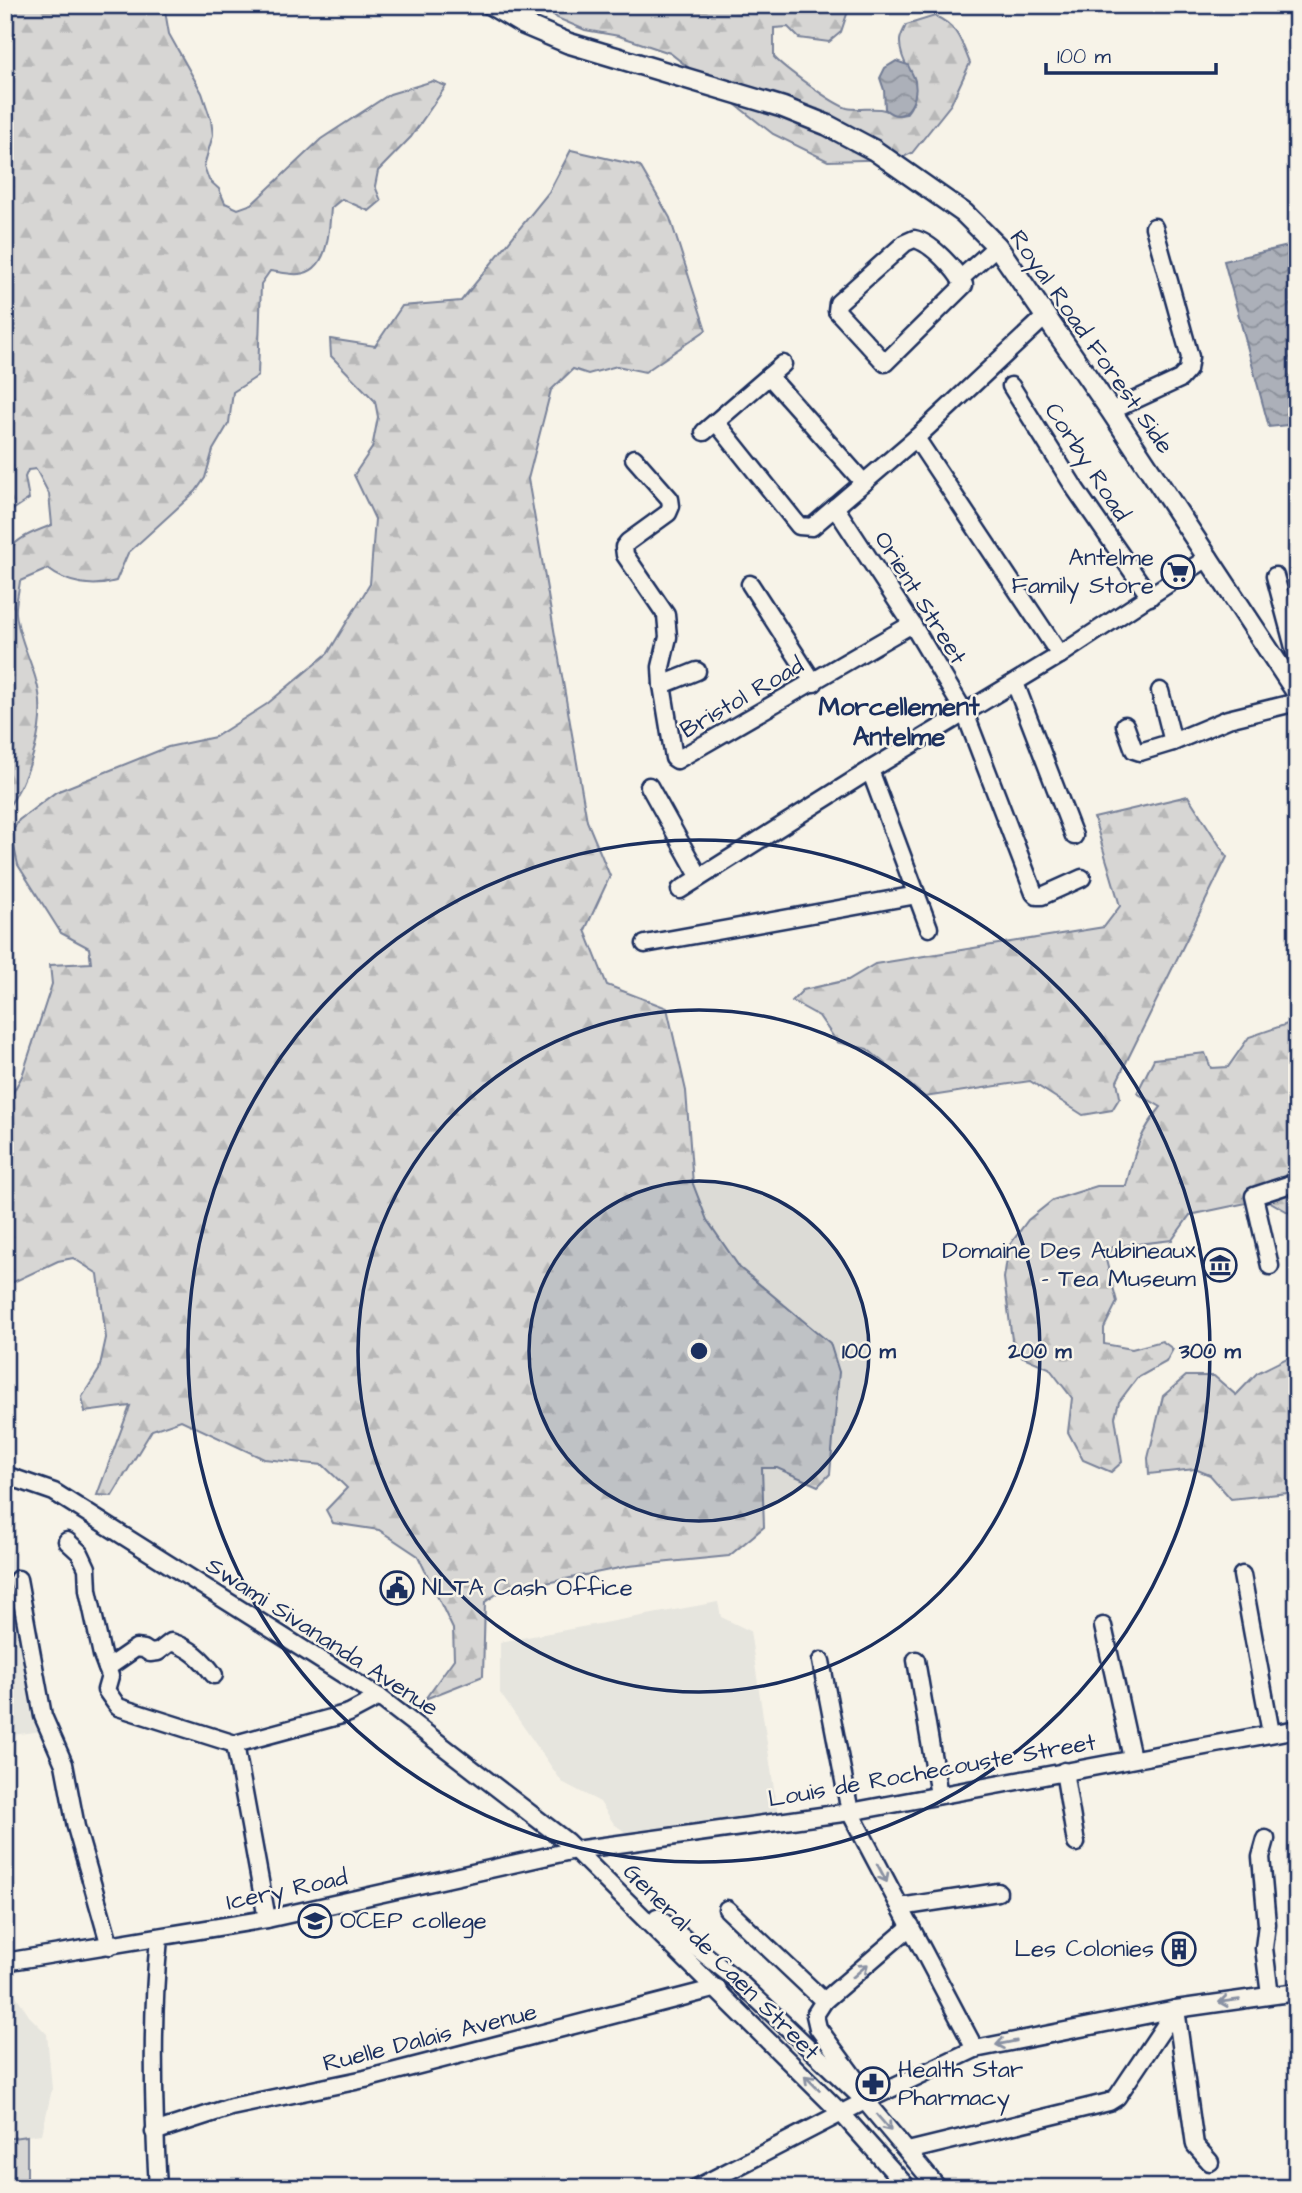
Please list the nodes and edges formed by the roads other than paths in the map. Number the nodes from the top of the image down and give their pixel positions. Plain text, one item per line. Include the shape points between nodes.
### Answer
1 (491, 5) edge
2 (1154, 226) dead end
3 (997, 246) junction
4 (960, 279) junction
5 (1045, 317) junction
6 (783, 364) dead end
7 (769, 376) junction
8 (1011, 386) dead end
9 (1111, 411) junction
10 (916, 438) junction
11 (634, 458) dead end
12 (864, 483) junction
13 (835, 507) junction
14 (1209, 557) junction
15 (1275, 576) dead end
16 (750, 584) dead end
17 (1150, 597) junction
18 (1291, 614) edge
19 (912, 624) junction
20 (1060, 655) junction
21 (1297, 659) edge
22 (697, 671) dead end
23 (1015, 682) junction
24 (814, 683) junction
25 (662, 685) junction
26 (1160, 691) dead end
27 (1297, 693) edge
28 (1297, 702) edge
29 (965, 713) junction
30 (1125, 725) dead end
31 (1173, 742) junction
32 (870, 770) junction
33 (649, 786) dead end
34 (1074, 836) dead end
35 (699, 876) junction
36 (1082, 878) dead end
37 (680, 890) dead end
38 (917, 895) junction
39 (929, 928) dead end
40 (645, 944) dead end
41 (1297, 1182) edge
42 (1270, 1266) dead end
43 (5, 1475) edge
44 (67, 1541) dead end
45 (1242, 1576) dead end
46 (18, 1579) dead end
47 (1103, 1626) dead end
48 (916, 1660) dead end
49 (821, 1661) dead end
50 (107, 1668) junction
51 (214, 1675) dead end
52 (380, 1697) junction
53 (1297, 1729) edge
54 (1272, 1733) junction
55 (235, 1744) junction
56 (1132, 1758) junction
57 (1064, 1771) junction
58 (939, 1795) junction
59 (850, 1812) junction
60 (1266, 1839) dead end
61 (1076, 1843) dead end
62 (575, 1850) junction
63 (594, 1868) junction
64 (998, 1892) dead end
65 (901, 1907) junction
66 (727, 1909) dead end
67 (267, 1919) junction
68 (911, 1926) junction
69 (159, 1938) junction
70 (110, 1946) junction
71 (5, 1962) edge
72 (717, 1988) junction
73 (1297, 1992) edge
74 (1270, 1995) junction
75 (824, 2001) junction
76 (1176, 2009) junction
77 (975, 2049) junction
78 (869, 2100) junction
79 (842, 2114) junction
80 (155, 2132) junction
81 (908, 2151) junction
82 (1210, 2162) dead end
83 (732, 2172) junction
84 (158, 2188) edge
85 (696, 2188) edge
86 (739, 2188) edge
87 (908, 2188) edge
88 (939, 2188) edge

1 - 3 main road, Royal Road Forest Side via 568,43 782,107 827,125 919,180 964,213
2 - 9 street via 1189,357 1188,370 1180,379
3 - 4 street
3 - 5 main road, Royal Road Forest Side
4 - 4 street via 963,288 885,363 837,311 838,303 914,239 931,246
5 - 9 main road, Royal Road Forest Side
5 - 10 street
6 - 7 street
7 - 12 street
7 - 13 street via 710,427 799,526 812,527
8 - 17 street, Corby Road
9 - 14 main road, Royal Road Forest Side
10 - 12 street
10 - 20 street
11 - 25 street, Bristol Road via 671,506 624,547 666,615
12 - 13 street
13 - 19 street, Orient Street
14 - 17 street
14 - 27 main road, Royal Road Forest Side
15 - 18 street
16 - 24 street via 777,640
17 - 20 street
18 - 21 street
19 - 24 street, Bristol Road
19 - 29 street, Orient Street
20 - 23 street
22 - 25 street
23 - 29 street
23 - 34 street
24 - 25 street, Bristol Road via 677,760
26 - 31 street
28 - 31 street via 1228,719
29 - 32 street
29 - 36 street, Orient Street via 1034,892 1042,895
30 - 31 street via 1137,752
32 - 35 street
32 - 38 street
33 - 35 street
35 - 37 street
38 - 39 street
38 - 40 street
41 - 42 street via 1254,1196
43 - 52 street, Swami Sivananda Avenue via 54,1492
44 - 50 street via 87,1568
45 - 54 street
46 - 70 street via 43,1716 64,1764 76,1827
47 - 56 street
48 - 58 street
49 - 59 street
50 - 51 street via 136,1648 158,1652 171,1642 185,1646
50 - 55 street via 107,1690 118,1707
52 - 55 street via 349,1713
52 - 62 street, Swami Sivananda Avenue
53 - 54 street, Louis de Rochecouste Street
54 - 56 street, Louis de Rochecouste Street
55 - 67 street
56 - 57 street, Louis de Rochecouste Street
57 - 58 street, Louis de Rochecouste Street
57 - 61 street
58 - 59 street, Louis de Rochecouste Street
59 - 62 street, Louis de Rochecouste Street
59 -> 65 street
60 - 74 street via 1261,1857
62 - 63 street, Swami Sivananda Avenue
62 - 67 street, Icery Road
63 - 72 street, General de Caen Street
63 - 78 street, General de Caen Street via 738,1981
64 - 65 street
65 - 68 street
66 - 75 street
67 - 69 street, Icery Road
75 -> 68 street
68 - 77 street
69 - 70 street, Icery Road
69 - 80 street via 154,1986
70 - 71 street, Icery Road
79 -> 72 street, General de Caen Street
72 - 80 street, Ruelle Dalais Avenue via 365,2079 231,2107
73 - 74 street
74 -> 76 street
75 - 78 street via 815,2015 818,2028
76 -> 77 street
76 - 81 street via 1117,2097 1109,2102
76 - 82 street via 1195,2145
77 - 78 street
78 - 79 street
78 -> 81 street, General de Caen Street
79 - 83 street
79 - 87 street, General de Caen Street
80 - 84 street
81 - 88 street, General de Caen Street
83 - 85 street
83 - 86 street

